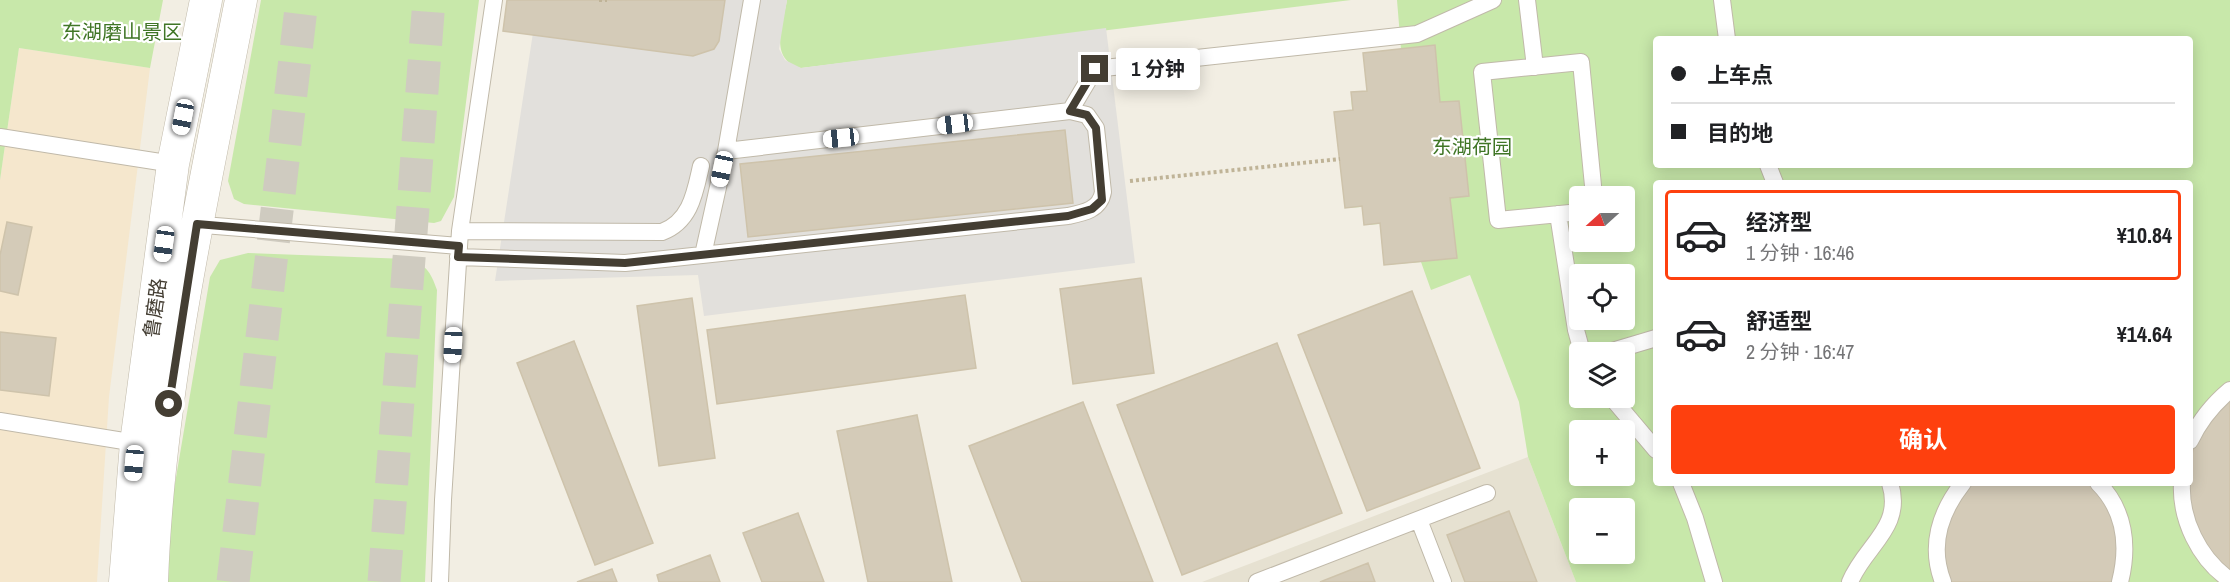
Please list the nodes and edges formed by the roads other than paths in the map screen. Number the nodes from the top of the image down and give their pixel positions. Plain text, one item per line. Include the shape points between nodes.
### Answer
1 (206, 0) edge
2 (242, 0) edge
3 (494, 0) edge
4 (752, 0) edge
5 (1493, 0) edge
6 (1527, 0) edge
7 (1722, 0) edge
8 (1728, 36) edge
9 (1535, 67) junction
10 (1070, 111) junction
11 (0, 137) edge
12 (726, 151) junction
13 (173, 164) junction
14 (701, 166) dead end
15 (1593, 186) edge
16 (1569, 213) edge
17 (1558, 214) junction
18 (166, 222) junction
19 (197, 224) junction
20 (459, 245) junction
21 (703, 255) junction
22 (1653, 339) edge
23 (1579, 342) edge
24 (1635, 344) edge
25 (2230, 390) edge
26 (1620, 408) edge
27 (0, 421) edge
28 (2194, 421) edge
29 (136, 443) junction
30 (1653, 446) edge
31 (1682, 486) edge
32 (1891, 486) edge
33 (1961, 486) edge
34 (2100, 486) edge
35 (2182, 486) edge
36 (1487, 493) dead end
37 (1419, 520) junction
38 (1275, 579) edge
39 (2230, 580) edge
40 (125, 582) edge
41 (152, 582) edge
42 (440, 582) edge
43 (1257, 582) edge
44 (1443, 582) edge
45 (1714, 582) edge
46 (1850, 582) edge
47 (1943, 582) edge
48 (2120, 582) edge

1 - 13 street, 鲁磨路
2 - 19 street
3 - 20 lane
4 - 12 lane
5 - 10 lane via 1417,34 1095,69
6 - 9 lane
7 - 8 lane
9 - 15 lane via 1581,62
9 - 17 lane via 1482,72 1498,220
10 - 12 lane
10 - 21 lane via 1087,115 1096,128 1102,200 1086,212
11 - 13 lane
12 - 21 lane
13 - 18 street, 鲁磨路
14 - 20 lane via 688,211 678,223 662,232
16 - 17 lane
17 - 23 lane
18 - 19 lane
18 - 29 street, 鲁磨路
19 - 20 lane
19 - 41 street via 162,448
20 - 21 lane via 625,263
20 - 42 lane
22 - 24 lane
25 - 28 lane
26 - 30 lane
27 - 29 lane
29 - 40 street, 鲁磨路
31 - 45 lane
32 - 46 lane via 1894,506 1889,523
33 - 47 lane via 1951,498 1937,536
34 - 48 lane via 2114,505 2126,543
35 - 39 lane via 2186,517 2195,540 2208,560
36 - 37 lane
37 - 38 lane
37 - 44 lane
38 - 43 lane

